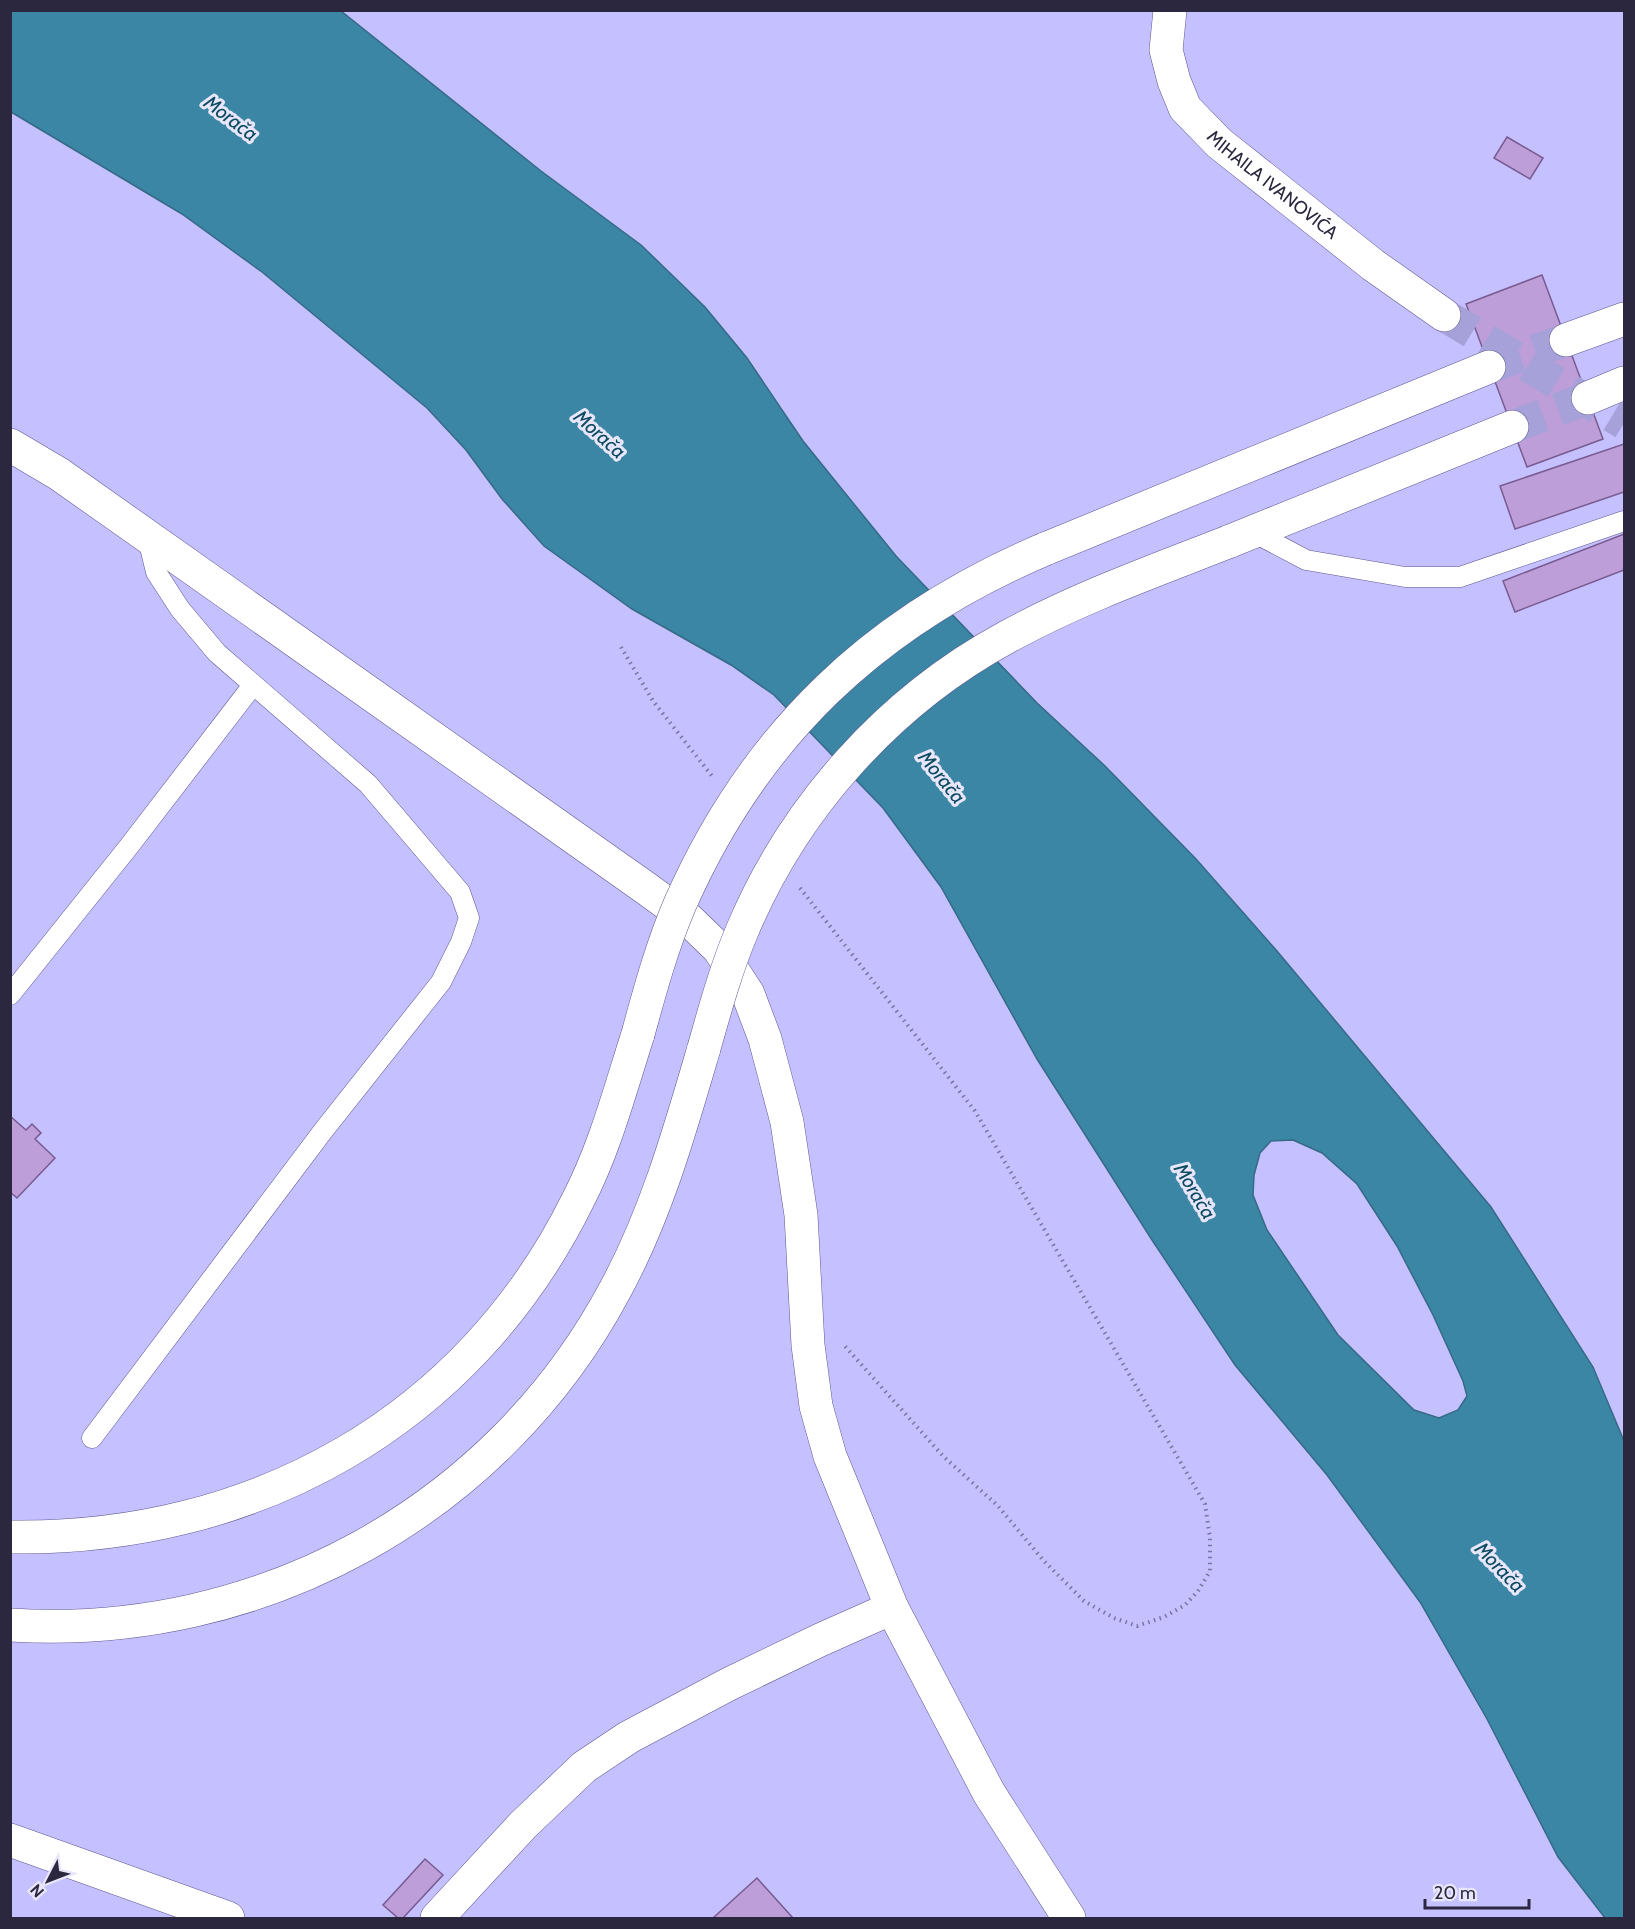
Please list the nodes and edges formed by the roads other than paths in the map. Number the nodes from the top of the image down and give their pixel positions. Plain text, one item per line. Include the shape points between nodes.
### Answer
1 (1170, 10) edge
2 (1444, 315) tunnel mouth
3 (1624, 319) edge
4 (1566, 340) tunnel mouth
5 (1489, 367) tunnel mouth
6 (1624, 383) edge
7 (1588, 398) tunnel mouth
8 (1512, 427) tunnel mouth
9 (10, 445) edge
10 (1624, 521) edge
11 (1241, 537) junction
12 (148, 539) junction
13 (253, 685) junction
14 (10, 995) edge
15 (92, 1438) dead end
16 (10, 1537) edge
17 (892, 1608) junction
18 (10, 1625) edge
19 (10, 1840) edge
20 (228, 1918) edge
21 (437, 1918) edge
22 (1069, 1918) edge

1 - 2 main road, MIHAILA IVANOVIĆA via 1167,50 1185,108 1219,143 1373,265
3 - 4 main road
5 - 16 main road, bridge via 1010,564 951,595 874,648 795,723 753,776 707,849 667,937 596,1160 579,1200 522,1294 461,1364 409,1410 365,1441 283,1485 224,1508 123,1531
6 - 7 main road
8 - 11 main road
9 - 12 main road via 59,474
10 - 11 lane via 1460,577 1405,577 1306,560
11 - 18 main road, bridge via 1124,582 1006,637 909,705 842,770 767,879 732,956 652,1209 628,1266 566,1368 494,1450 451,1488 360,1548 302,1577 250,1596 125,1622
12 - 13 lane via 156,572 180,609 217,653
12 - 17 main road via 688,919 719,949 748,994 765,1039 787,1122 801,1215 808,1345 816,1406 830,1456
13 - 14 lane
13 - 15 lane via 368,784 460,892 469,918 441,982 323,1131
17 - 21 main road via 729,1684 629,1737 584,1767 523,1825
17 - 22 main road via 989,1793
19 - 20 main road

